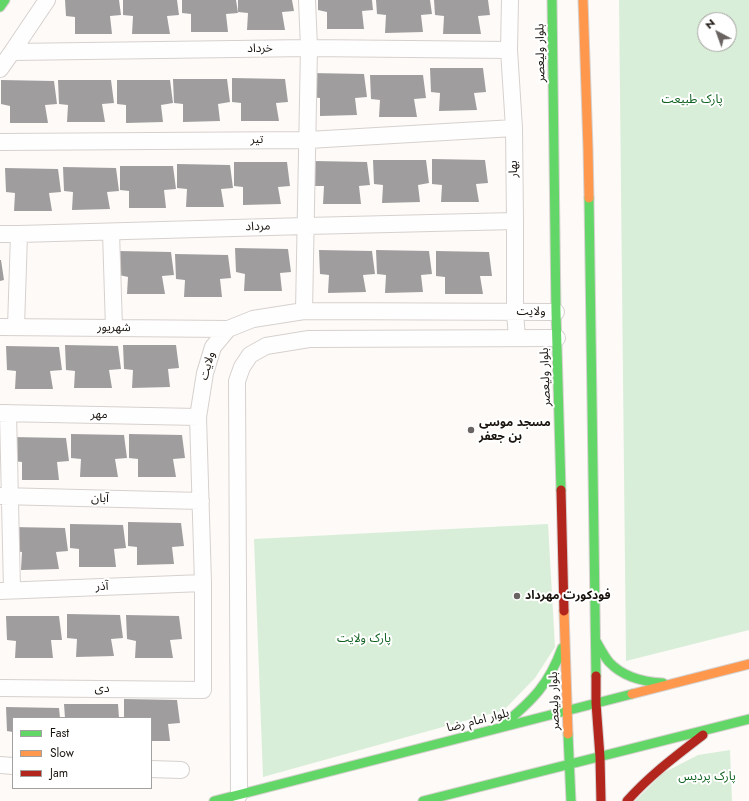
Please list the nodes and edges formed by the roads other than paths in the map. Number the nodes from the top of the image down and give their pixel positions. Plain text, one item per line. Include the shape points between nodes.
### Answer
1 (5, 0) edge
2 (47, 0) edge
3 (307, 0) edge
4 (510, 0) edge
5 (552, 0) edge
6 (583, 0) edge
7 (0, 7) edge
8 (310, 48) junction
9 (508, 50) junction
10 (12, 52) junction
11 (0, 68) edge
12 (514, 128) junction
13 (308, 140) junction
14 (0, 142) edge
15 (515, 222) junction
16 (306, 226) junction
17 (111, 232) junction
18 (0, 234) edge
19 (19, 234) junction
20 (304, 311) junction
21 (515, 312) junction
22 (556, 312) junction
23 (8, 327) edge
24 (114, 328) junction
25 (228, 329) junction
26 (517, 338) junction
27 (557, 338) junction
28 (4, 413) edge
29 (198, 416) junction
30 (5, 496) edge
31 (201, 501) junction
32 (203, 583) junction
33 (6, 591) edge
34 (565, 639) junction
35 (596, 641) junction
36 (749, 664) edge
37 (674, 683) junction
38 (0, 688) edge
39 (203, 690) joint
40 (596, 703) junction
41 (567, 710) junction
42 (749, 719) edge
43 (498, 728) junction
44 (710, 729) junction
45 (600, 757) junction
46 (570, 764) junction
47 (0, 765) edge
48 (12, 766) edge
49 (152, 769) edge
50 (182, 770) dead end
51 (239, 795) junction
52 (440, 796) junction
53 (463, 800) dead end
54 (214, 801) edge
55 (423, 801) edge
56 (571, 801) edge
57 (601, 801) edge
58 (627, 801) edge

1 - 7 main road
2 - 10 street
3 - 8 street
4 - 9 street, بهار
5 - 22 main road, بلوار ولیعصر via 557,149
6 - 35 main road via 584,148
8 - 9 street, خرداد
8 - 10 street, خرداد
8 - 13 street
9 - 12 street, بهار
10 - 11 street
12 - 13 street, تیر
12 - 15 street, بهار
13 - 14 street, تیر
13 - 16 street
15 - 16 street, مرداد
15 - 21 street, بهار
16 - 17 street, مرداد
16 - 20 street
17 - 19 street, مرداد
17 - 24 street
18 - 19 street, مرداد
19 - 23 street
20 - 21 street, ولایت
20 - 25 street, ولایت via 253,319
21 - 22 street, ولایت
21 - 26 street, بهار
22 - 27 main road, بلوار ولیعصر
23 - 24 street, شهریور
24 - 25 street, شهریور
25 - 29 street, ولایت via 213,347 205,373
26 - 27 street
26 - 51 street via 309,339 266,346 250,355 242,367 238,381
27 - 34 main road, بلوار ولیعصر
28 - 29 street, مهر
28 - 30 street
29 - 31 street, ولایت
30 - 31 street, آبان
30 - 33 street
31 - 32 street, ولایت
32 - 33 street, آذر
32 - 39 street, ولایت
34 - 41 main road, بلوار ولیعصر
34 - 43 main road via 559,659 543,688
35 - 37 main road via 609,662 625,674 642,681
35 - 40 main road
36 - 37 main road, بلوار امام رضا
37 - 40 main road, بلوار امام رضا
38 - 39 street, دی
40 - 41 main road, بلوار امام رضا
40 - 45 main road
41 - 43 main road, بلوار امام رضا
41 - 46 main road, بلوار ولیعصر
42 - 44 main road
43 - 51 main road, بلوار امام رضا
44 - 45 main road
44 - 58 main road via 665,764
45 - 46 main road
45 - 57 main road
46 - 52 main road
46 - 56 main road, بلوار ولیعصر
47 - 48 street
49 - 50 street
51 - 54 main road, بلوار امام رضا
52 - 53 main road
52 - 55 main road

